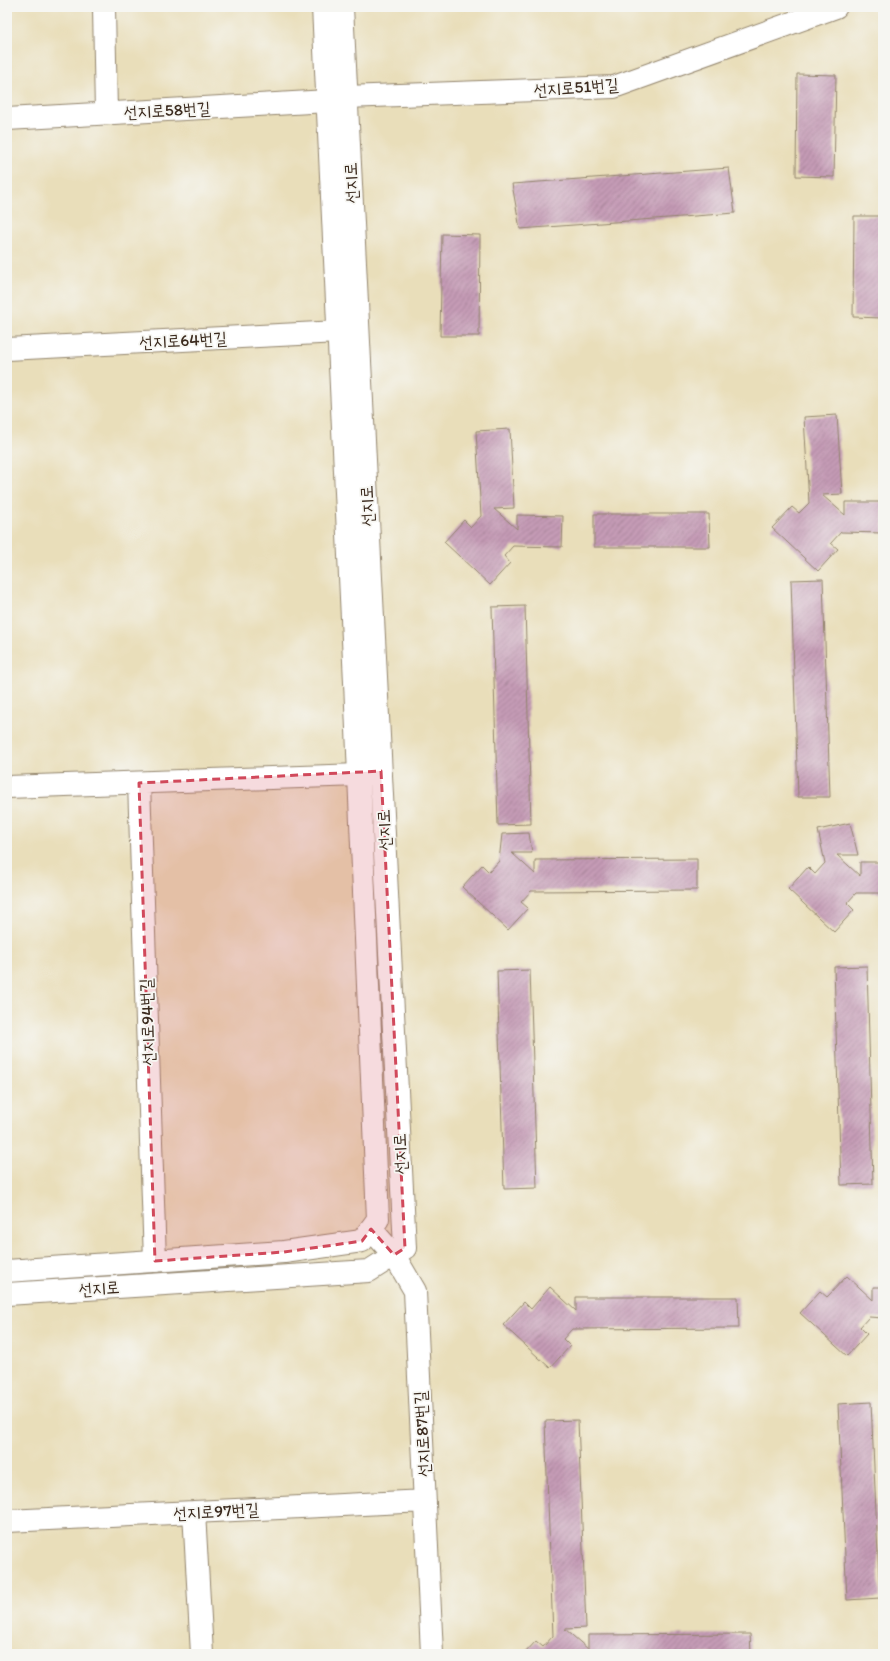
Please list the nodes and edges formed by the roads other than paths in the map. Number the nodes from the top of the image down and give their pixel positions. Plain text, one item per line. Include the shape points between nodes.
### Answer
1 (104, 7) edge
2 (323, 7) edge
3 (342, 7) edge
4 (836, 7) edge
5 (337, 99) junction
6 (106, 113) junction
7 (7, 119) edge
8 (349, 330) junction
9 (7, 349) edge
10 (381, 772) junction
11 (360, 775) junction
12 (139, 783) junction
13 (7, 787) edge
14 (371, 1229) junction
15 (394, 1255) junction
16 (155, 1261) junction
17 (7, 1271) edge
18 (7, 1294) edge
19 (425, 1501) junction
20 (194, 1512) junction
21 (7, 1521) edge
22 (202, 1654) edge
23 (432, 1654) edge

1 - 6 street
2 - 5 street, 선지로
3 - 5 street, 선지로
4 - 5 street, 선지로51번길 via 614,87
5 - 6 street, 선지로58번길
5 - 8 street, 선지로
6 - 7 street, 선지로58번길
8 - 9 street, 선지로64번길
8 - 10 street, 선지로
8 - 11 street, 선지로
10 - 11 street
10 - 15 street, 선지로 via 405,1248
11 - 12 street
11 - 14 street, 선지로 via 378,1219
12 - 13 street
12 - 16 street, 선지로94번길
14 - 15 street, 선지로87번길
14 - 16 street, 선지로 via 362,1241 284,1252
15 - 18 street, 선지로 via 369,1271
15 - 19 street, 선지로87번길 via 415,1291
16 - 17 street, 선지로
19 - 20 street, 선지로97번길
19 - 23 street, 선지로87번길
20 - 21 street, 선지로97번길
20 - 22 street

